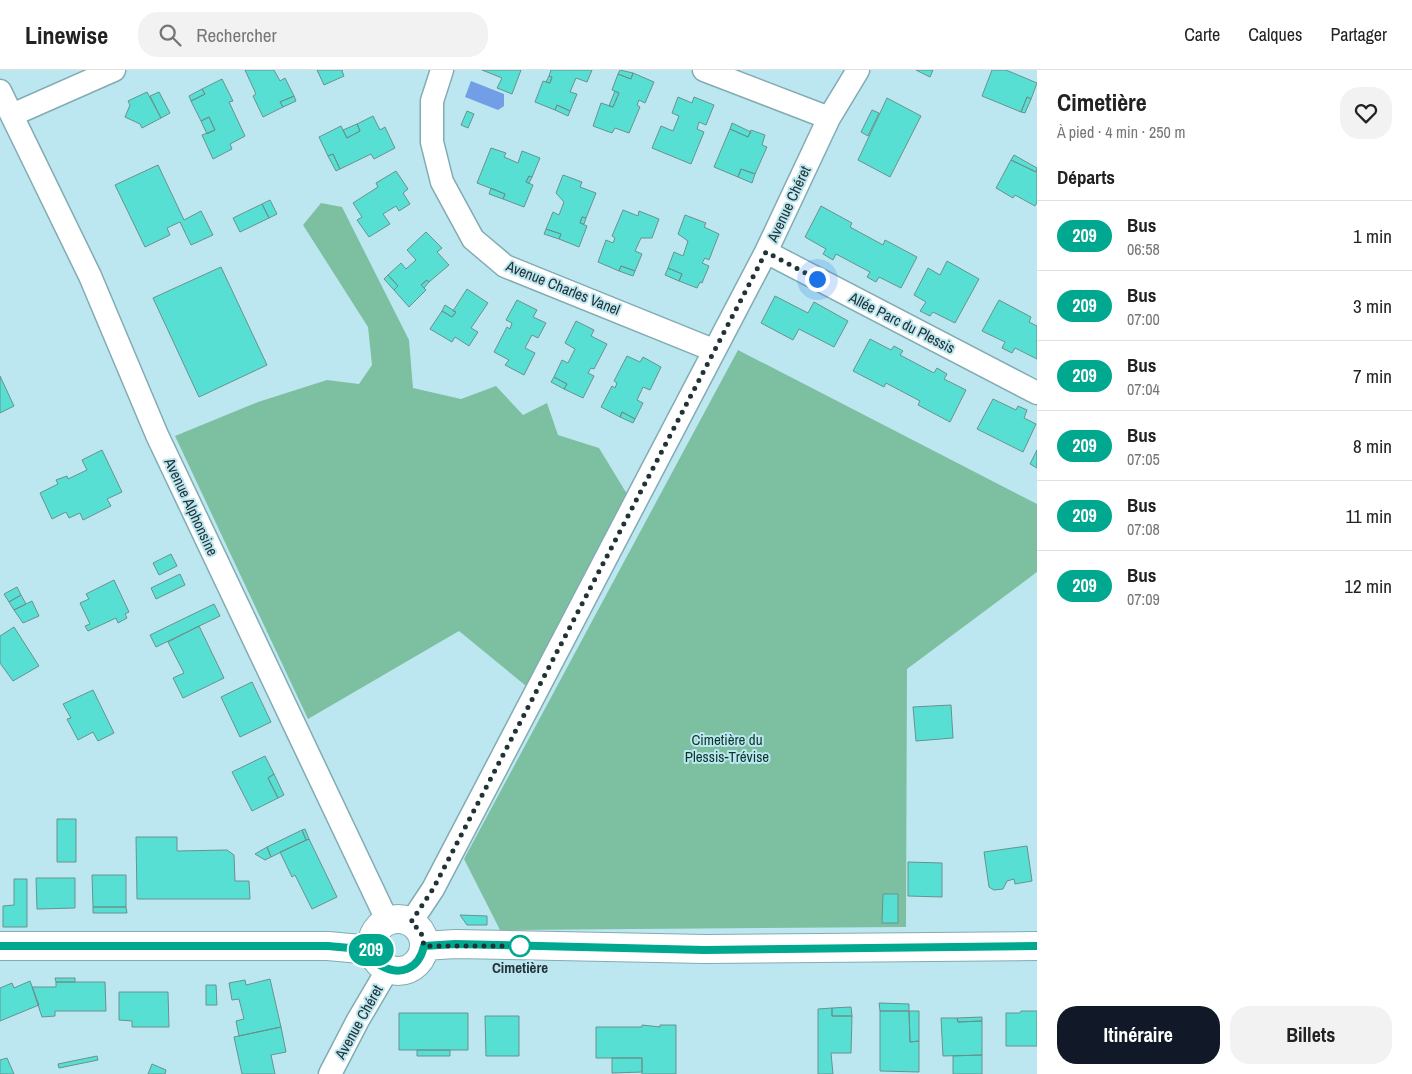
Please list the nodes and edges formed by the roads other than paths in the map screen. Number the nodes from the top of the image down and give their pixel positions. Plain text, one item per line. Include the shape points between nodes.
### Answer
1 (114, 70) edge
2 (442, 70) edge
3 (704, 70) edge
4 (858, 70) edge
5 (0, 91) edge
6 (12, 115) junction
7 (830, 118) junction
8 (766, 252) junction
9 (713, 350) junction
10 (1037, 393) edge
11 (399, 921) junction
12 (0, 946) edge
13 (424, 946) junction
14 (1037, 946) edge
15 (380, 960) junction
16 (330, 1074) edge

1 - 6 street
2 - 9 street, Avenue Charles Vanel via 432,101 432,142 442,182 473,239 505,266
3 - 7 street
4 - 7 street, Avenue Chéret
5 - 6 street, Avenue Alphonsine
6 - 11 street, Avenue Alphonsine via 90,276 157,435
7 - 8 street, Avenue Chéret
8 - 9 street, Avenue Chéret
8 - 10 street, Allée Parc du Plessis
9 - 11 street, Avenue Chéret via 433,889
11 - 13 street via 421,932
11 - 15 street via 374,932
12 - 15 street via 328,946
13 - 14 street via 705,950
13 - 15 street via 418,961 405,970
15 - 16 street, Avenue Chéret via 358,1020

